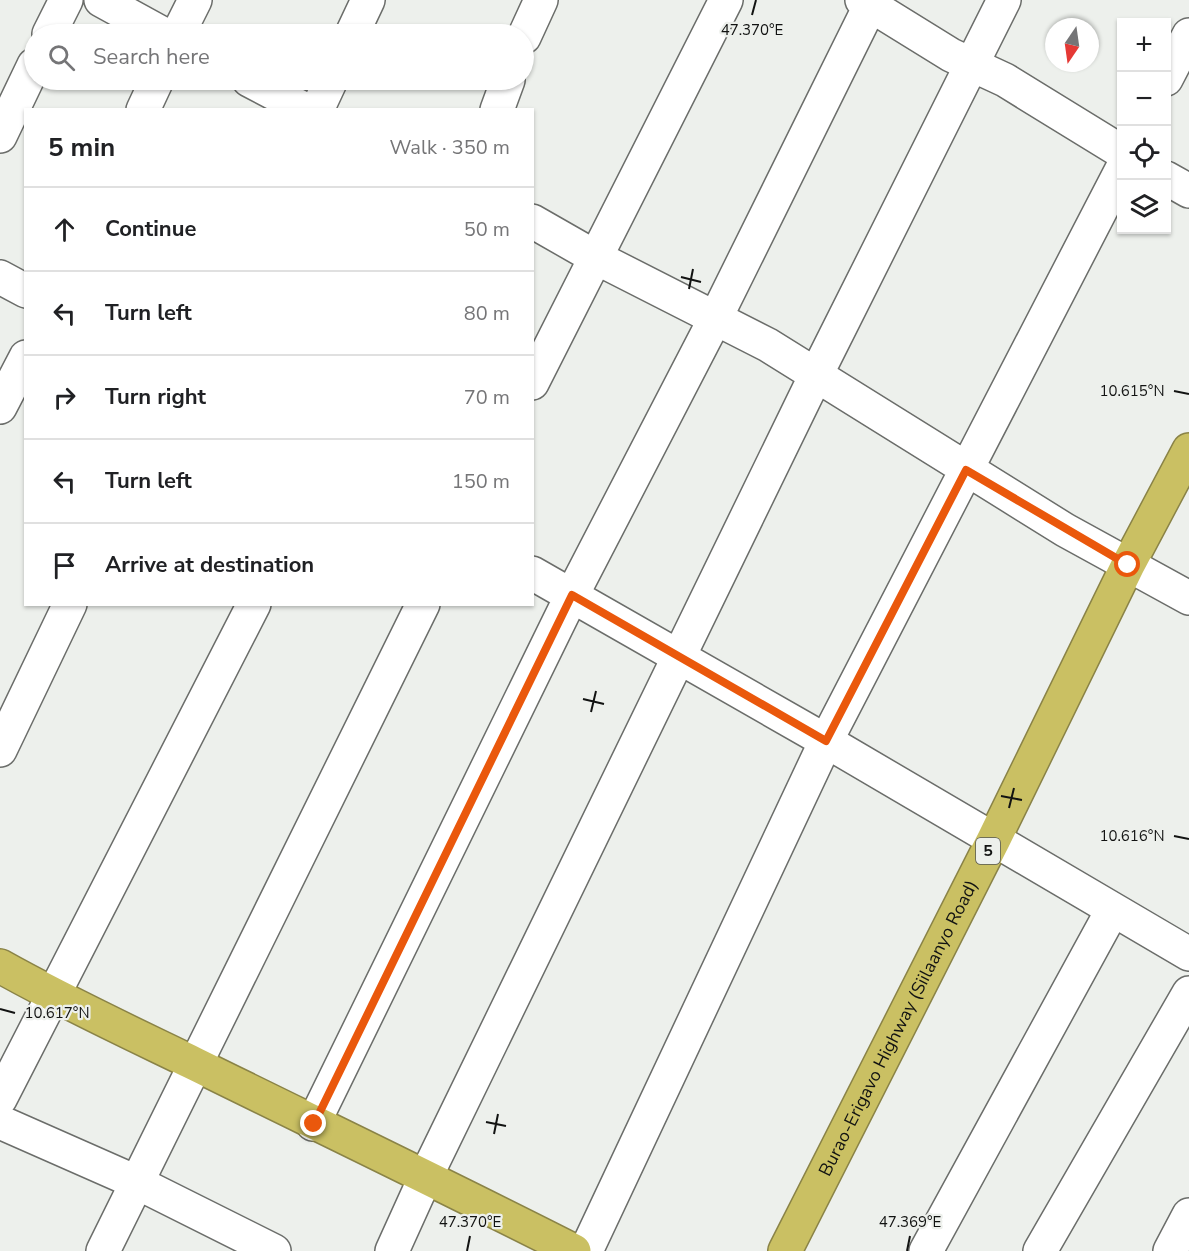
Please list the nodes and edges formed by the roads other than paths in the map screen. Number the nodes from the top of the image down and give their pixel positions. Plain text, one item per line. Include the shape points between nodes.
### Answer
1 (66, 0) edge
2 (101, 0) edge
3 (195, 0) edge
4 (368, 0) edge
5 (541, 0) edge
6 (726, 0) edge
7 (1004, 0) edge
8 (866, 3) edge
9 (54, 24) edge
10 (145, 24) edge
11 (183, 24) edge
12 (357, 24) edge
13 (530, 24) edge
14 (1189, 35) edge
15 (970, 64) junction
16 (1170, 72) edge
17 (24, 86) edge
18 (152, 90) edge
19 (268, 90) edge
20 (326, 90) edge
21 (504, 90) edge
22 (144, 108) edge
23 (302, 108) edge
24 (318, 108) edge
25 (498, 108) edge
26 (0, 136) edge
27 (1117, 149) edge
28 (1117, 179) edge
29 (1170, 180) edge
30 (1189, 191) edge
31 (534, 222) edge
32 (595, 257) junction
33 (0, 277) edge
34 (24, 290) edge
35 (716, 316) junction
36 (24, 361) edge
37 (816, 375) junction
38 (534, 379) edge
39 (0, 407) edge
40 (1189, 450) edge
41 (966, 470) junction
42 (1128, 565) junction
43 (534, 574) edge
44 (572, 595) junction
45 (1189, 598) edge
46 (69, 606) edge
47 (253, 606) edge
48 (422, 606) edge
49 (679, 657) junction
50 (826, 741) junction
51 (0, 750) edge
52 (994, 839) junction
53 (1112, 911) junction
54 (1189, 954) edge
55 (0, 966) edge
56 (1189, 993) edge
57 (53, 996) junction
58 (196, 1064) junction
59 (0, 1099) edge
60 (0, 1122) edge
61 (314, 1124) junction
62 (426, 1176) junction
63 (136, 1182) junction
64 (1189, 1215) edge
65 (103, 1251) edge
66 (274, 1251) edge
67 (392, 1251) edge
68 (574, 1251) edge
69 (586, 1251) edge
70 (785, 1251) edge
71 (926, 1251) edge
72 (1040, 1251) edge
73 (1170, 1251) edge

1 - 9 street
2 - 10 street
3 - 11 street
4 - 12 street
5 - 13 street
6 - 32 street
7 - 15 street
8 - 15 street
8 - 35 street
14 - 16 street
15 - 27 street via 1005,80
15 - 37 street
17 - 26 street
18 - 22 street
19 - 23 street
20 - 24 street
21 - 25 street
28 - 41 street
29 - 30 street
31 - 32 street
32 - 35 street
32 - 38 street
33 - 34 street
35 - 37 street
35 - 44 street
36 - 39 street
37 - 41 street
37 - 49 street
40 - 42 highway, Burao-Erigavo Highway (Siilaanyo Road) / 5
41 - 42 street
41 - 50 street
42 - 45 street
42 - 52 highway, Burao-Erigavo Highway (Siilaanyo Road) / 5
43 - 44 street
44 - 49 street
44 - 61 street
46 - 51 street
47 - 57 street
48 - 58 street
49 - 50 street
49 - 62 street
50 - 52 street
50 - 69 street
52 - 53 street
52 - 70 highway, Burao-Erigavo Highway (Siilaanyo Road) / 5
53 - 54 street
53 - 71 street
55 - 57 highway
56 - 72 street
57 - 58 highway
57 - 59 street
58 - 61 highway
58 - 63 street
60 - 63 street
61 - 62 highway
62 - 67 street
62 - 68 highway
63 - 65 street
63 - 66 street
64 - 73 street

